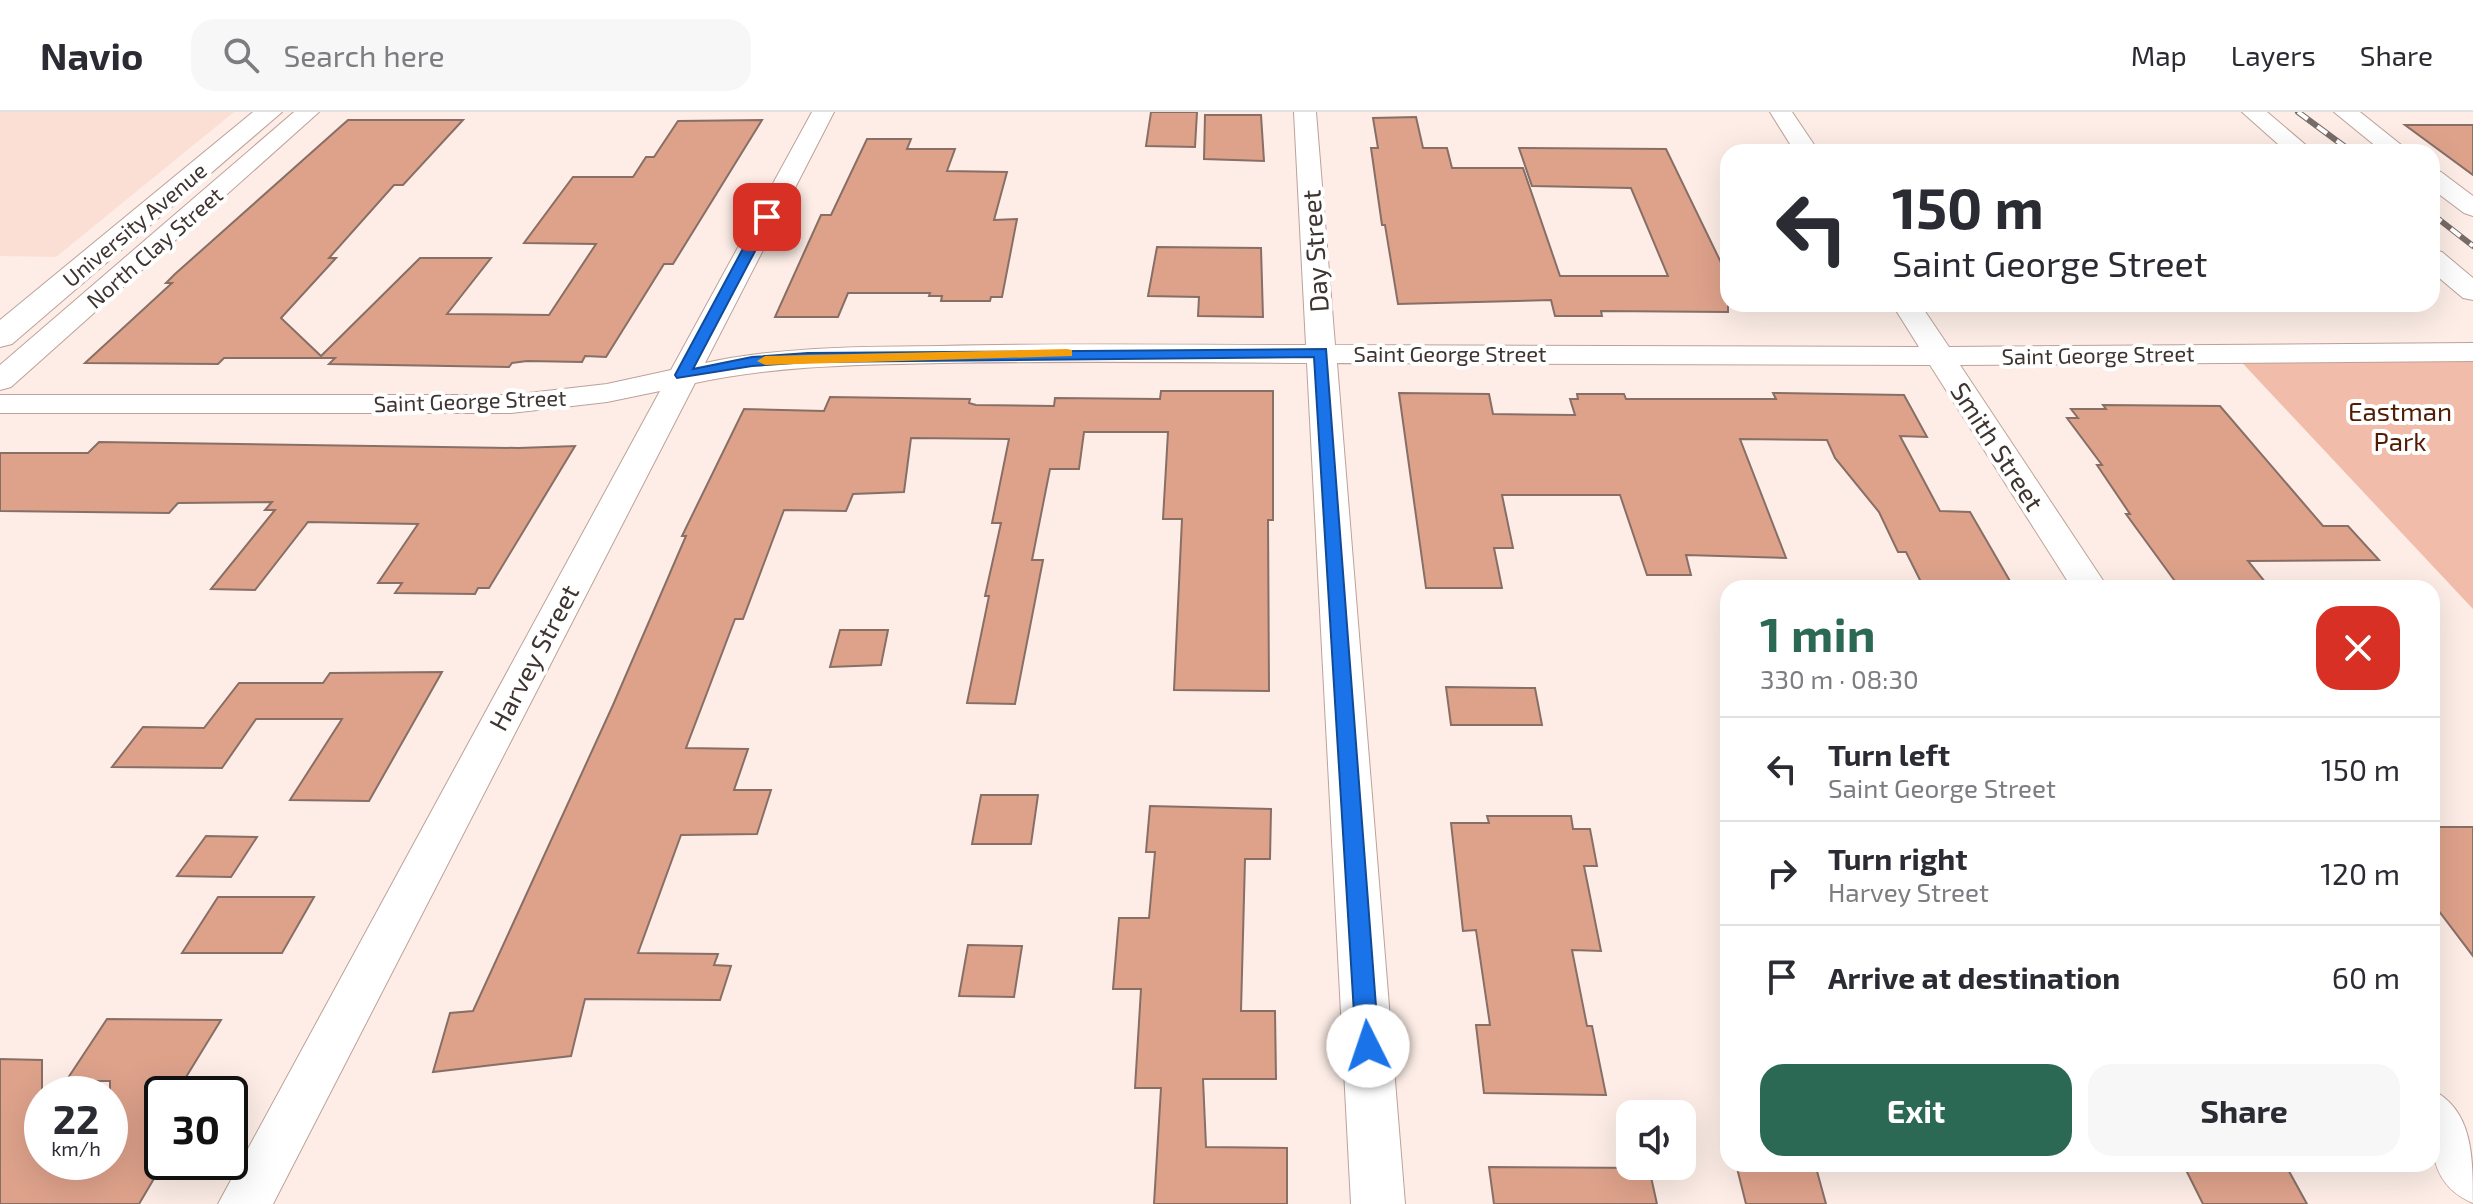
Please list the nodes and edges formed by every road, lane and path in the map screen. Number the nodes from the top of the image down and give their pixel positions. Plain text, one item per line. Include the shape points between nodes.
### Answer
1 (234, 112) edge
2 (269, 112) edge
3 (308, 112) edge
4 (823, 112) edge
5 (1305, 112) edge
6 (1781, 112) edge
7 (2253, 112) edge
8 (2345, 112) edge
9 (1802, 144) edge
10 (2292, 144) edge
11 (2387, 144) edge
12 (2440, 183) edge
13 (2473, 208) edge
14 (2440, 265) edge
15 (2473, 292) edge
16 (0, 301) edge
17 (1911, 312) edge
18 (0, 337) edge
19 (1321, 352) junction
20 (2473, 352) edge
21 (1940, 356) junction
22 (683, 375) junction
23 (0, 381) edge
24 (0, 404) edge
25 (2085, 580) edge
26 (2440, 1126) edge
27 (2473, 1177) edge
28 (245, 1204) edge
29 (1378, 1204) edge

1 - 16 main road, University Avenue
2 - 18 main road, University Avenue
3 - 23 street, North Clay Street
4 - 22 street, Harvey Street
5 - 19 street, Day Street
6 - 9 street
7 - 10 street
8 - 11 street
12 - 13 street
14 - 15 street
17 - 21 street, Smith Street
19 - 21 street, Saint George Street
19 - 22 street, Saint George Street via 808,357
19 - 29 street, Day Street
20 - 21 street, Saint George Street
21 - 25 street, Smith Street
22 - 24 street, Saint George Street via 607,393 511,404
22 - 28 street, Harvey Street
26 - 27 street

